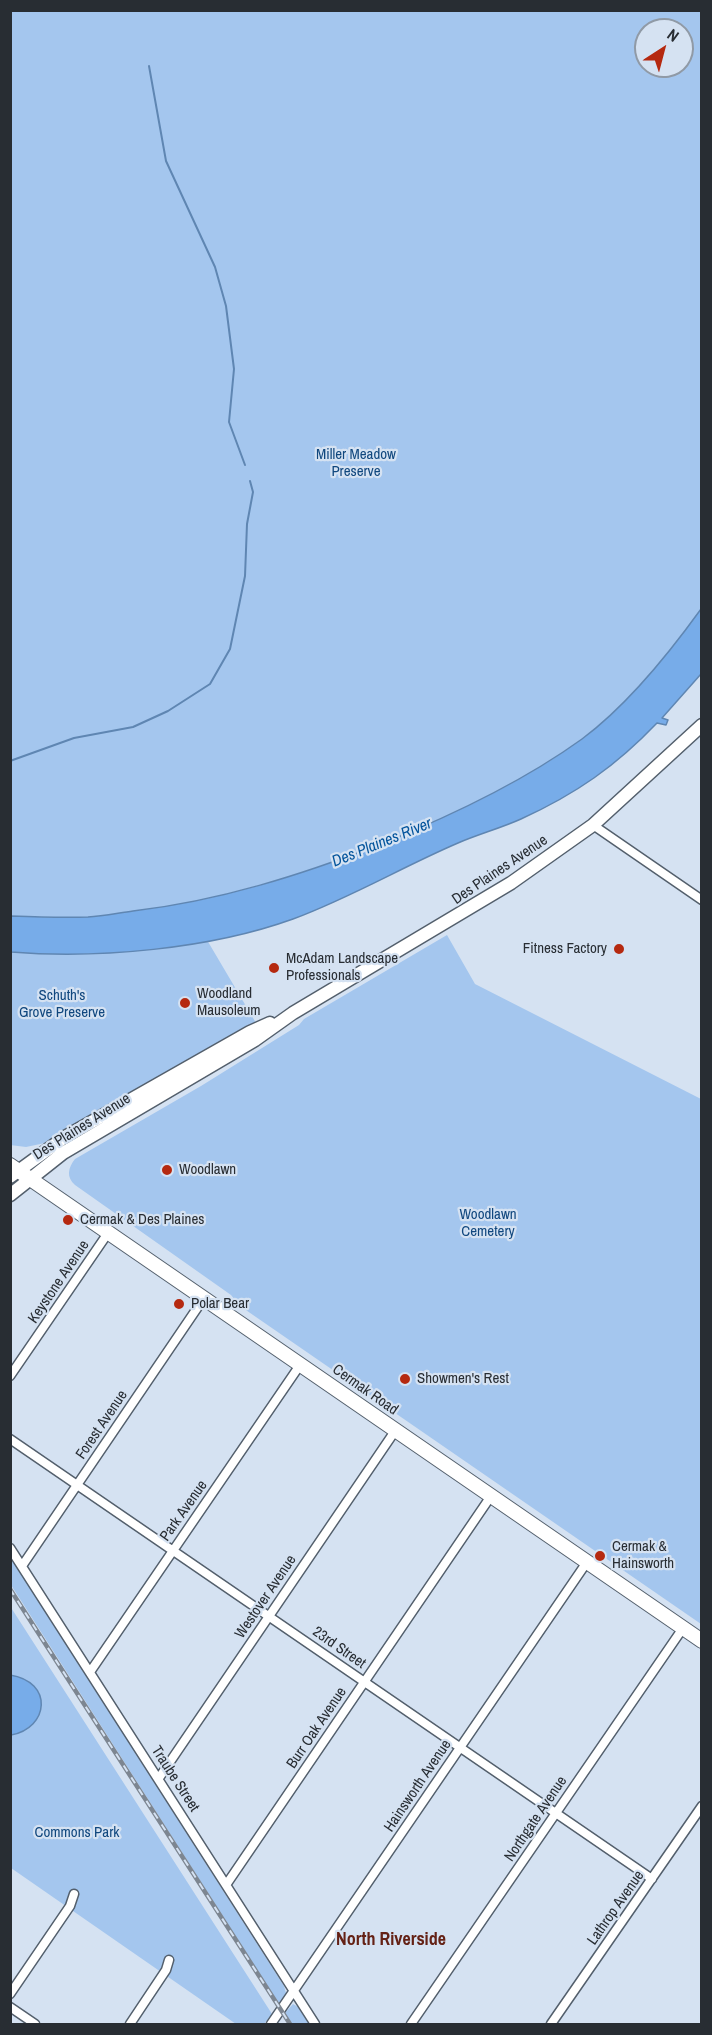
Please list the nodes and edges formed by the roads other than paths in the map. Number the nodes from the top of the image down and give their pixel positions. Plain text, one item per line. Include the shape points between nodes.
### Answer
1 (702, 725) edge
2 (593, 825) junction
3 (702, 900) edge
4 (17, 1173) edge
5 (10, 1195) edge
6 (108, 1233) junction
7 (204, 1298) junction
8 (300, 1365) junction
9 (10, 1376) edge
10 (395, 1431) junction
11 (10, 1439) edge
12 (77, 1485) junction
13 (491, 1496) junction
14 (10, 1548) edge
15 (173, 1551) junction
16 (587, 1562) junction
17 (22, 1566) junction
18 (269, 1616) junction
19 (683, 1628) junction
20 (702, 1641) edge
21 (90, 1672) junction
22 (364, 1683) junction
23 (459, 1749) junction
24 (159, 1778) junction
25 (702, 1806) edge
26 (556, 1814) junction
27 (652, 1879) junction
28 (226, 1885) junction
29 (74, 1894) dead end
30 (169, 1960) dead end
31 (294, 1991) junction
32 (10, 1994) edge
33 (10, 2007) edge
34 (36, 2025) edge
35 (130, 2025) edge
36 (271, 2025) edge
37 (315, 2025) edge
38 (411, 2025) edge
39 (551, 2025) edge

1 - 2 main road, Des Plaines Avenue
2 - 3 street
2 - 4 main road, Des Plaines Avenue via 491,897 255,1040 63,1154
4 - 5 main road, Des Plaines Avenue
4 - 6 main road, Cermak Road
6 - 7 main road, Cermak Road
6 - 9 street, Keystone Avenue
7 - 8 main road, Cermak Road
7 - 12 street, Forest Avenue
8 - 10 main road, Cermak Road
8 - 15 street, Park Avenue
10 - 13 main road, Cermak Road
10 - 18 street, Westover Avenue
11 - 12 street, 23rd Street
12 - 15 street, 23rd Street
12 - 17 street, Forest Avenue
13 - 16 main road, Cermak Road
13 - 22 street, Burr Oak Avenue
14 - 17 street, Traube Street
15 - 18 street, 23rd Street
15 - 21 street, Park Avenue
16 - 19 main road, Cermak Road
16 - 23 street, Hainsworth Avenue
17 - 21 street, Traube Street
18 - 22 street, 23rd Street
18 - 24 street, Westover Avenue
19 - 20 main road, Cermak Road
19 - 26 street, Northgate Avenue
21 - 24 street, Traube Street
22 - 23 street, 23rd Street
22 - 28 street, Burr Oak Avenue
23 - 26 street, 23rd Street
23 - 31 street, Hainsworth Avenue
24 - 28 street, Traube Street
25 - 27 street, Lathrop Avenue
26 - 27 street, 23rd Street
26 - 38 street, Northgate Avenue
27 - 39 street, Lathrop Avenue
28 - 31 street, Traube Street
29 - 32 street via 70,1906
30 - 35 street
31 - 36 street, Hainsworth Avenue
31 - 37 street, Traube Street
33 - 34 street

